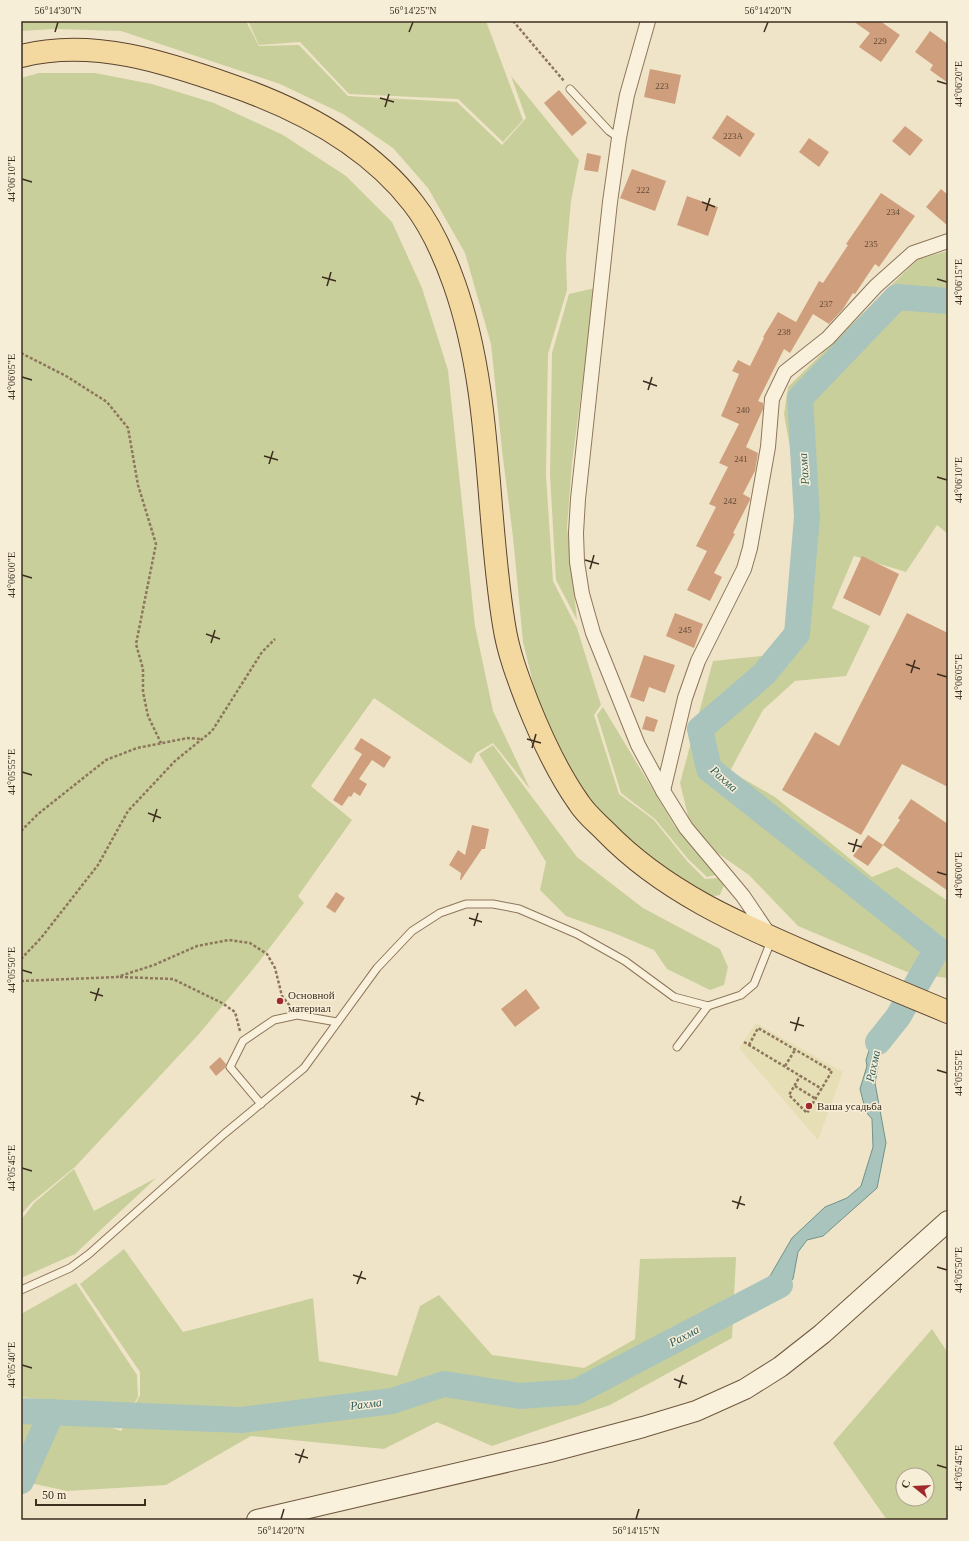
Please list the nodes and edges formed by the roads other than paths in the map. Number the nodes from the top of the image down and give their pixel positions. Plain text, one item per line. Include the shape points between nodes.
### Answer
1 (648, 21) edge
2 (21, 56) edge
3 (570, 90) road end
4 (619, 138) junction
5 (948, 241) edge
6 (663, 791) junction
7 (772, 938) junction
8 (708, 1006) junction
9 (948, 1011) edge
10 (338, 1022) junction
11 (677, 1047) dead end
12 (261, 1104) junction
13 (948, 1221) edge
14 (21, 1290) edge
15 (257, 1520) edge

1 - 4 street via 627,95
2 - 7 main road via 66,49 142,57 195,72 247,91 321,124 356,147 388,175 413,203 432,231 448,265 465,315 483,412 494,547 504,628 518,678 540,736 582,807 617,844 674,888
3 - 4 lane
4 - 6 street via 578,499 577,562 582,594 593,633 638,745
5 - 6 street via 913,253 876,286 828,338 785,372 772,399 768,447 744,569 698,661 685,698
6 - 7 street via 686,828 743,896
7 - 8 lane via 754,984 741,995
7 - 9 main road
8 - 10 lane via 674,997 624,961 584,937 519,909 493,904 466,904 440,913 412,931 377,968
8 - 11 lane
10 - 12 lane via 304,1068
10 - 12 lane via 297,1015 274,1020 243,1041 230,1067
12 - 14 lane via 89,1254 70,1268
13 - 15 street via 822,1334 780,1367 745,1389 696,1411 549,1452

